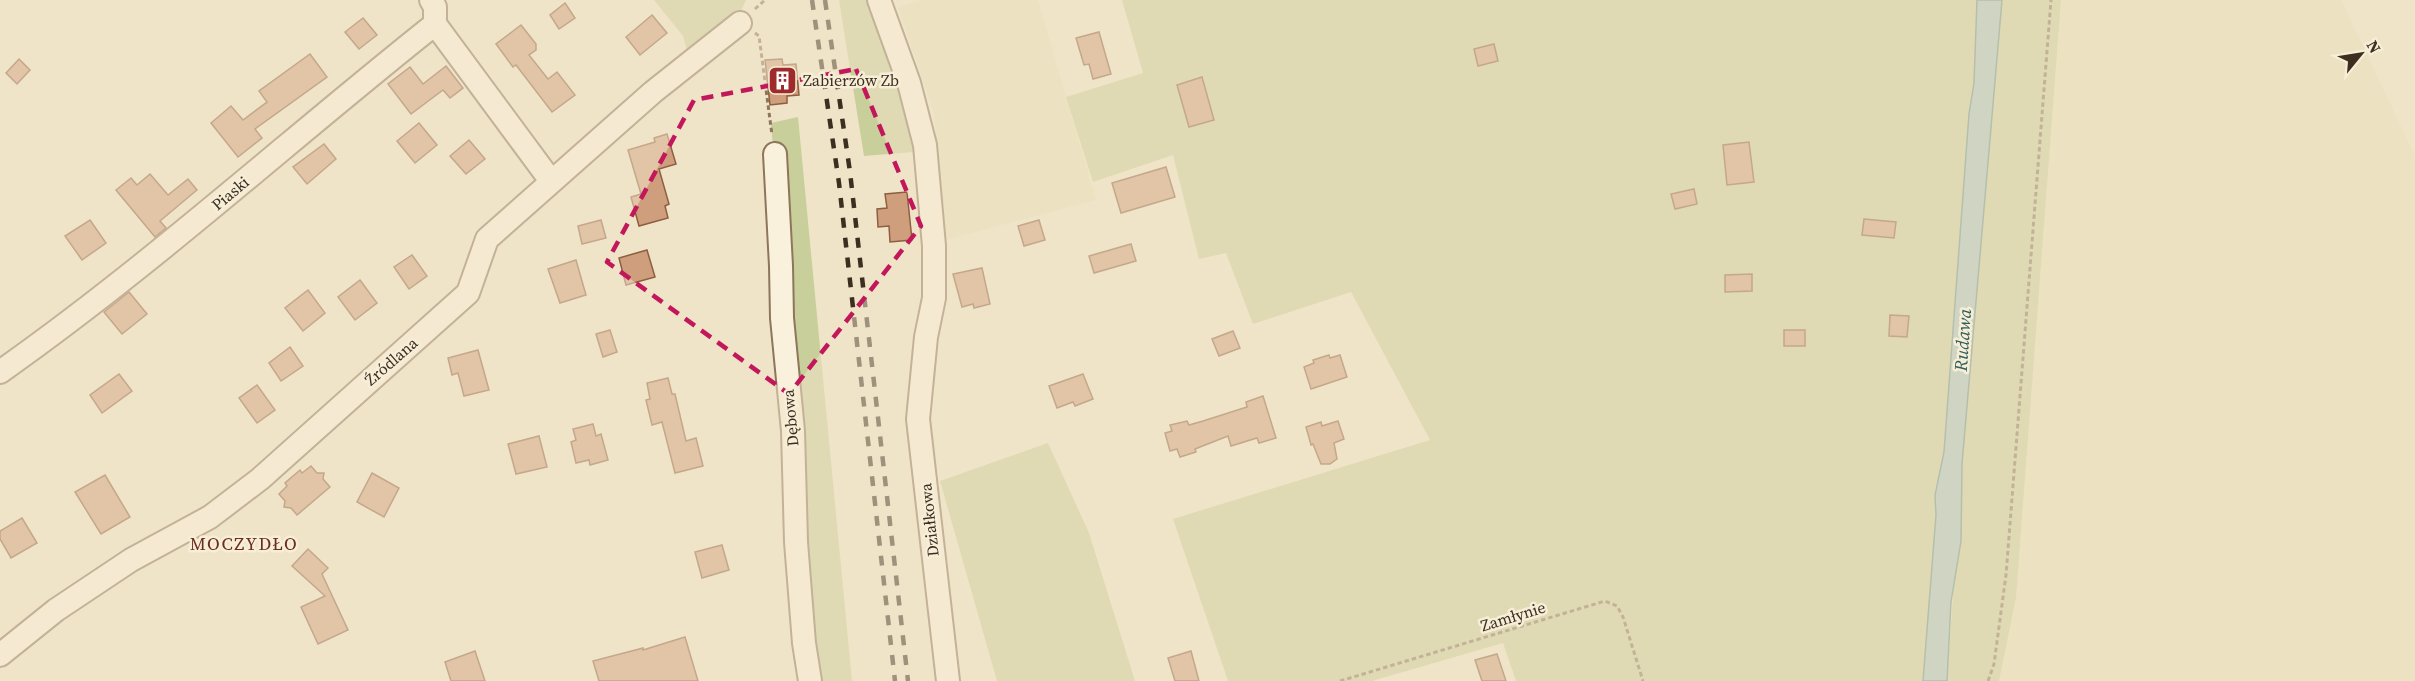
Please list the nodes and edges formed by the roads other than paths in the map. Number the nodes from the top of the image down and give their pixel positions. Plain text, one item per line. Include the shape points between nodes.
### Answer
1 (431, 0) edge
2 (879, 0) edge
3 (740, 23) road end
4 (435, 24) junction
5 (774, 154) road end
6 (551, 182) junction
7 (0, 372) edge
8 (0, 655) edge
9 (810, 681) edge
10 (948, 681) edge

1 - 4 street
2 - 10 street, Działkowa via 909,82 925,145 934,246 934,298 918,419
3 - 6 street, Źródlana via 653,92
4 - 6 street
4 - 7 street, Piaski via 72,321
5 - 9 street, Dębowa via 782,318 793,431 796,542
6 - 8 street, Źródlana via 487,239 468,294 260,480 210,517 131,560 56,609

